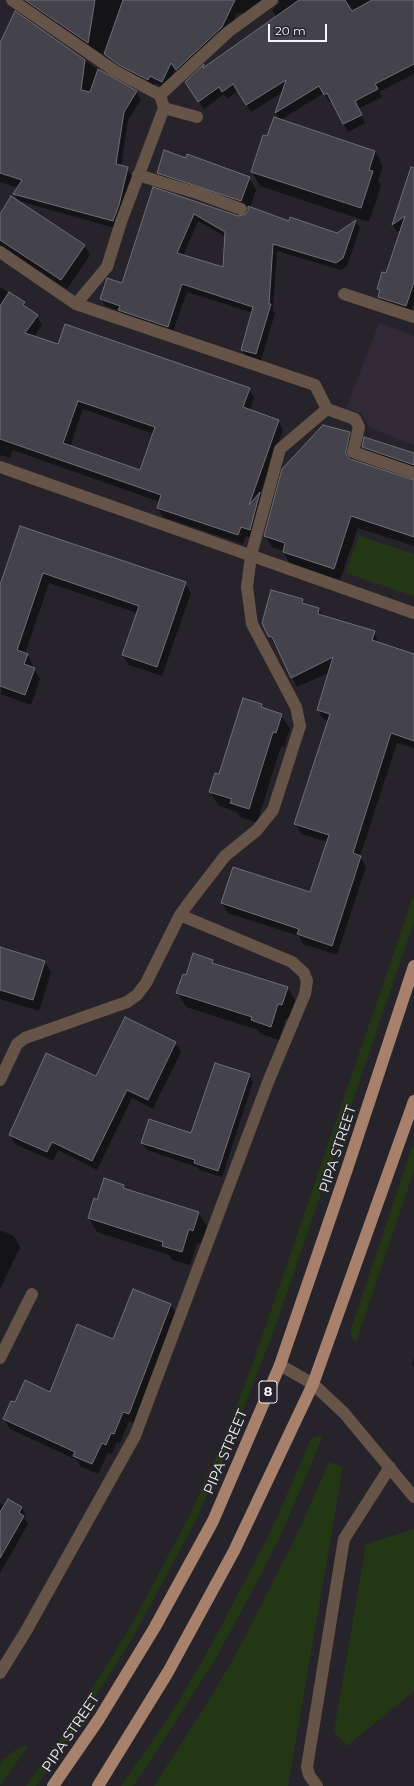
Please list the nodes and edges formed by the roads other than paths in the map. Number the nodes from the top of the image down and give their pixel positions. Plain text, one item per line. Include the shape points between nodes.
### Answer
1 (12, 0) edge
2 (272, 0) edge
3 (160, 95) junction
4 (164, 108) junction
5 (197, 117) dead end
6 (138, 175) junction
7 (241, 209) dead end
8 (0, 252) edge
9 (344, 294) dead end
10 (76, 304) junction
11 (414, 317) edge
12 (327, 409) junction
13 (0, 467) edge
14 (414, 473) edge
15 (251, 555) junction
16 (414, 613) edge
17 (180, 915) junction
18 (414, 966) edge
19 (0, 1080) edge
20 (414, 1101) edge
21 (32, 1294) dead end
22 (0, 1358) edge
23 (280, 1365) junction
24 (313, 1384) junction
25 (390, 1467) junction
26 (414, 1497) edge
27 (0, 1673) edge
28 (53, 1786) edge
29 (98, 1786) edge
30 (317, 1786) edge

1 - 3 street via 114,71
2 - 3 street via 228,32
3 - 4 street
4 - 5 street
4 - 6 street
6 - 7 street
6 - 10 street via 107,267
8 - 10 street
9 - 11 street
10 - 12 street via 315,385
12 - 14 street via 355,419 360,427 353,452
12 - 15 street via 280,449
13 - 15 street
15 - 16 street
15 - 17 street via 247,587 252,624 296,707 300,726 273,810 257,830 225,856
17 - 19 street via 138,995 127,1002 25,1038 17,1044
17 - 27 street via 292,962 304,973 307,981 305,994 268,1082 135,1436
18 - 23 main road, PIPA STREET / 8
20 - 24 main road
21 - 22 street
23 - 24 street
23 - 28 main road, PIPA STREET / 8 via 213,1521 155,1626 99,1719
24 - 25 street via 344,1413
24 - 29 main road via 234,1551 168,1672
25 - 26 street
25 - 30 street via 344,1538 307,1767

